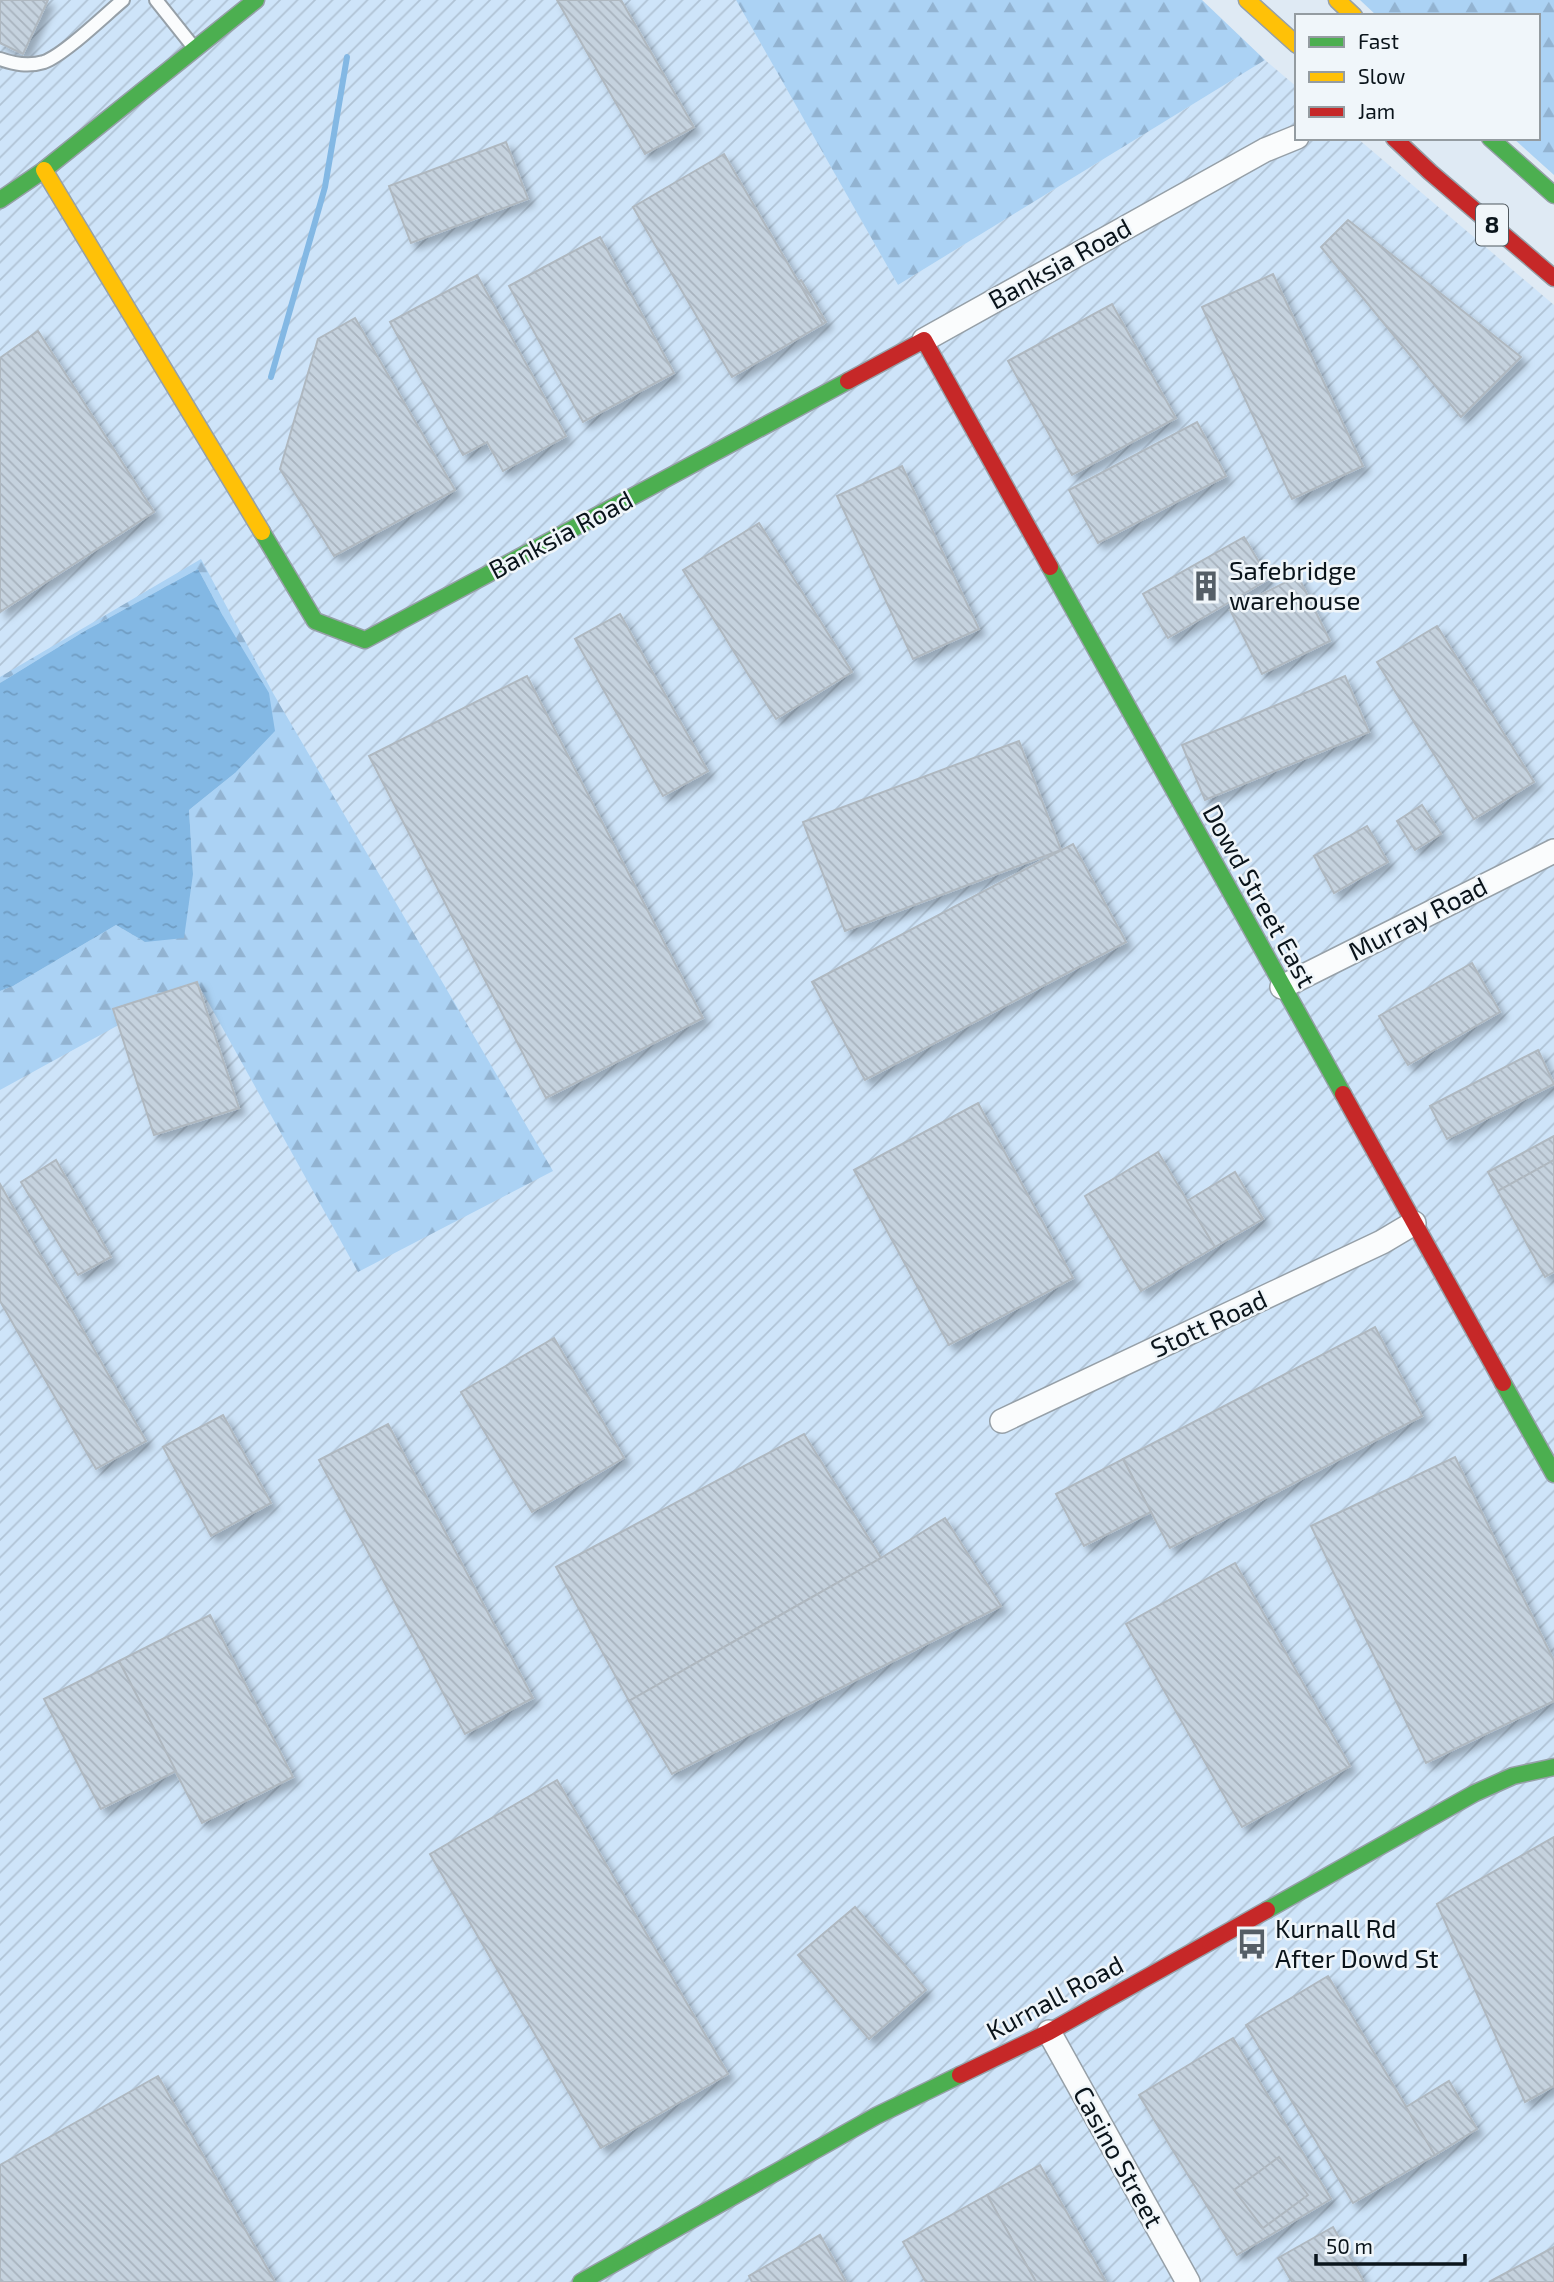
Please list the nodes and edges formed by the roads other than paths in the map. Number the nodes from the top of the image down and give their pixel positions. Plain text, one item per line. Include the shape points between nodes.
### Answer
1 (123, 0) edge
2 (156, 0) edge
3 (256, 0) edge
4 (1247, 0) edge
5 (1337, 0) edge
6 (1352, 14) edge
7 (1295, 43) edge
8 (195, 49) junction
9 (0, 59) edge
10 (1295, 123) edge
11 (1295, 138) edge
12 (1381, 140) edge
13 (1396, 140) edge
14 (1492, 140) edge
15 (1265, 150) junction
16 (44, 170) junction
17 (1430, 172) junction
18 (1554, 195) edge
19 (0, 200) edge
20 (1554, 278) edge
21 (924, 340) junction
22 (1554, 851) edge
23 (1282, 987) junction
24 (1414, 1223) junction
25 (1002, 1421) dead end
26 (1554, 1474) edge
27 (1554, 1767) edge
28 (1049, 2032) junction
29 (582, 2282) edge
30 (1188, 2282) edge

1 - 9 lane via 44,62 19,65
2 - 8 lane
3 - 8 main road
4 - 7 main road
5 - 6 main road
8 - 16 main road
10 - 15 street, Banksia Road
11 - 15 street, Banksia Road
12 - 17 street
13 - 17 main road, 8
14 - 18 main road, 8
15 - 21 street, Banksia Road
16 - 19 main road
16 - 21 main road, Banksia Road via 315,621 365,640
17 - 20 main road, 8
21 - 23 main road, Dowd Street East
22 - 23 street, Murray Road
23 - 24 main road, Dowd Street East
24 - 25 street, Stott Road
24 - 26 main road, Dowd Street East
27 - 28 main road, Kurnall Road via 1502,1779 1475,1793
28 - 29 main road, Kurnall Road via 876,2116
28 - 30 street, Casino Street

